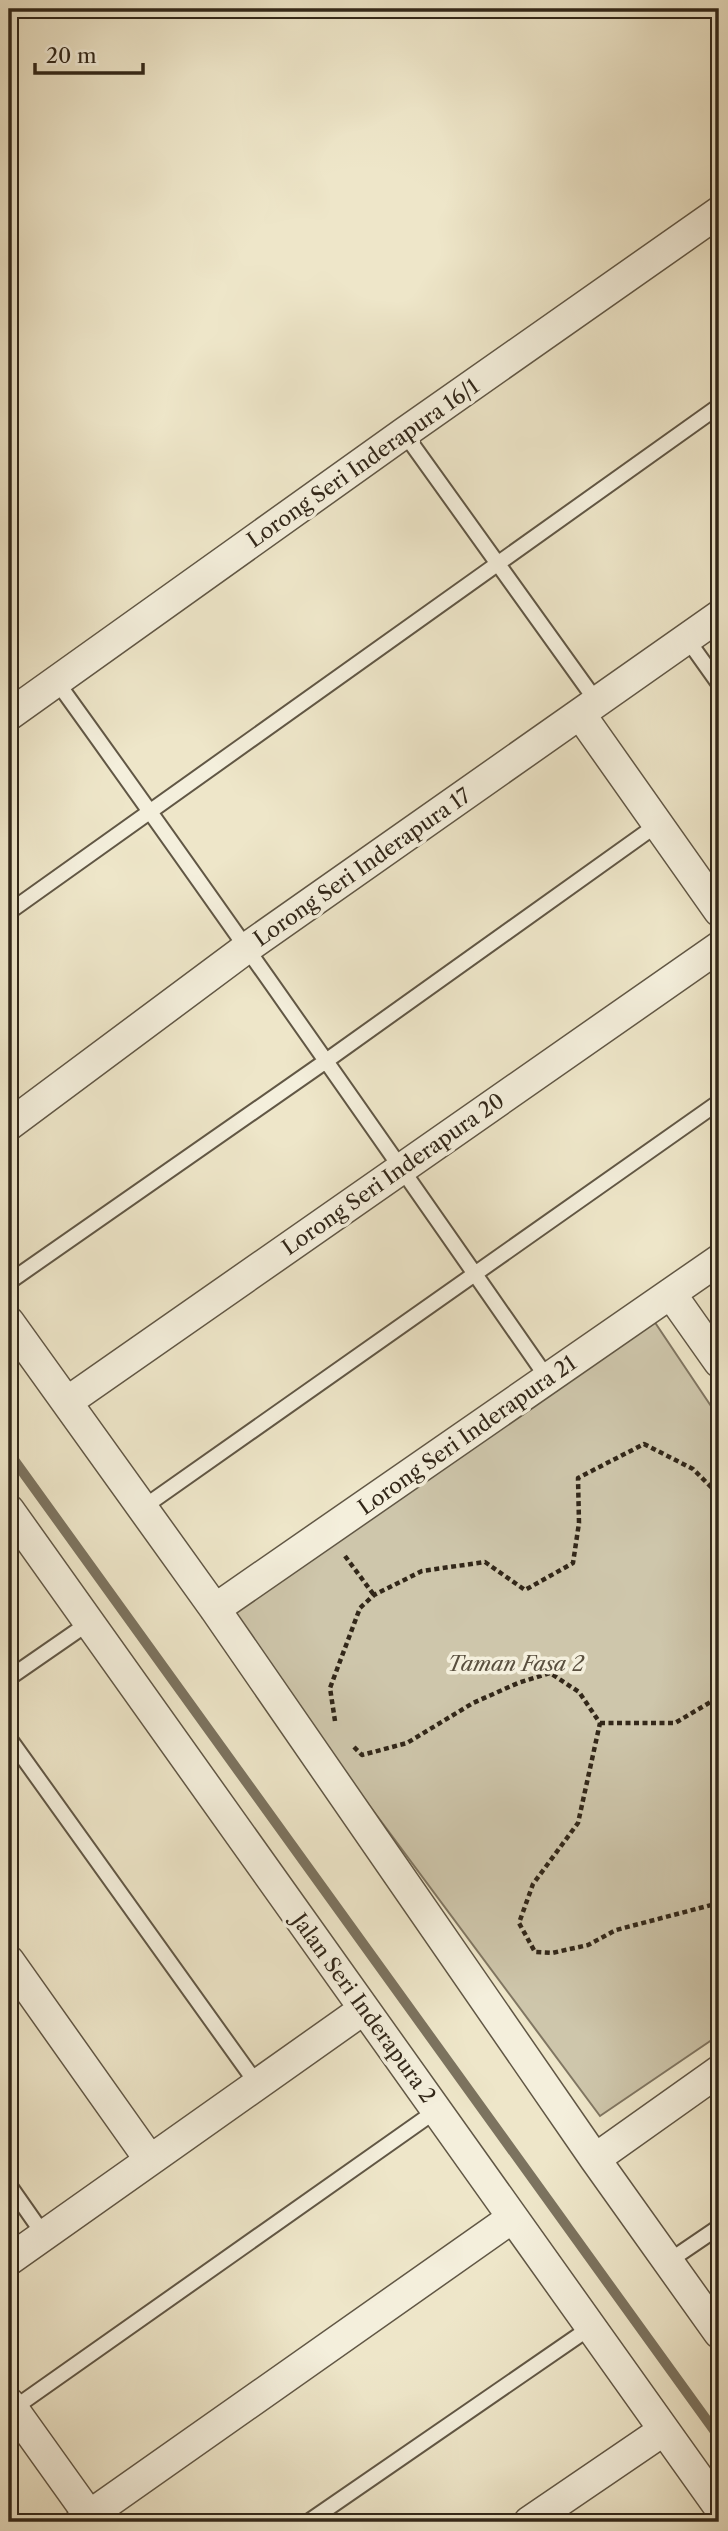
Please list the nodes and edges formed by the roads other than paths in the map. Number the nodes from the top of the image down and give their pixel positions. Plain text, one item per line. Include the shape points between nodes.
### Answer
1 (719, 212) edge
2 (719, 406) edge
3 (404, 433) junction
4 (499, 563) junction
5 (719, 616) edge
6 (687, 639) junction
7 (57, 681) junction
8 (719, 684) edge
9 (589, 708) junction
10 (9, 715) edge
11 (150, 811) junction
12 (658, 824) junction
13 (719, 911) edge
14 (9, 912) edge
15 (248, 947) junction
16 (719, 947) edge
17 (326, 1061) junction
18 (719, 1102) edge
19 (9, 1125) edge
20 (400, 1169) junction
21 (719, 1260) edge
22 (475, 1273) junction
23 (9, 1282) edge
24 (671, 1294) junction
25 (9, 1322) edge
26 (719, 1362) edge
27 (548, 1379) junction
28 (66, 1402) junction
29 (141, 1509) junction
30 (9, 1510) edge
31 (215, 1609) junction
32 (90, 1622) junction
33 (9, 1678) edge
34 (9, 1738) edge
35 (9, 1961) edge
36 (365, 2008) junction
37 (719, 2071) edge
38 (257, 2084) junction
39 (437, 2110) junction
40 (595, 2159) junction
41 (150, 2160) junction
42 (9, 2185) edge
43 (512, 2218) junction
44 (719, 2227) edge
45 (44, 2235) junction
46 (9, 2260) edge
47 (669, 2261) junction
48 (591, 2327) junction
49 (719, 2333) edge
50 (10, 2408) edge
51 (664, 2430) junction
52 (719, 2507) edge
53 (88, 2520) edge
54 (308, 2522) edge
55 (529, 2522) edge

1 - 3 street, Lorong Seri Inderapura 16/1
2 - 4 lane
3 - 4 lane
3 - 7 street, Lorong Seri Inderapura 16/1
4 - 9 lane
4 - 11 lane
5 - 6 street, Lorong Seri Inderapura 17
6 - 8 lane
6 - 9 street, Lorong Seri Inderapura 17
7 - 10 street, Lorong Seri Inderapura 16/1
7 - 11 lane
9 - 12 street
9 - 15 street, Lorong Seri Inderapura 17
11 - 14 lane
11 - 15 lane
12 - 13 street
12 - 17 lane
15 - 17 lane
15 - 19 street, Lorong Seri Inderapura 17
16 - 20 street, Lorong Seri Inderapura 20
17 - 20 lane
17 - 23 lane
18 - 22 lane
20 - 22 lane
20 - 28 street, Lorong Seri Inderapura 20
21 - 24 street, Lorong Seri Inderapura 21
22 - 27 lane
22 - 29 lane
24 - 26 street
24 - 27 street, Lorong Seri Inderapura 21
25 - 28 street
27 - 31 street, Lorong Seri Inderapura 21
28 - 29 street
29 - 31 street
30 - 32 street, Jalan Seri Inderapura 2
31 - 40 street
32 - 33 lane
32 - 36 street, Jalan Seri Inderapura 2
34 - 38 lane
35 - 41 street
36 - 38 street
36 - 39 street, Jalan Seri Inderapura 2
37 - 40 street
38 - 41 street
39 - 43 street, Jalan Seri Inderapura 2
39 - 50 lane
40 - 47 street
41 - 45 street
42 - 45 lane
43 - 48 street, Jalan Seri Inderapura 2
43 - 53 street
44 - 47 lane
45 - 46 street
47 - 49 street
48 - 51 street, Jalan Seri Inderapura 2
48 - 54 lane
50 - 53 street
51 - 52 street, Jalan Seri Inderapura 2
51 - 55 street

